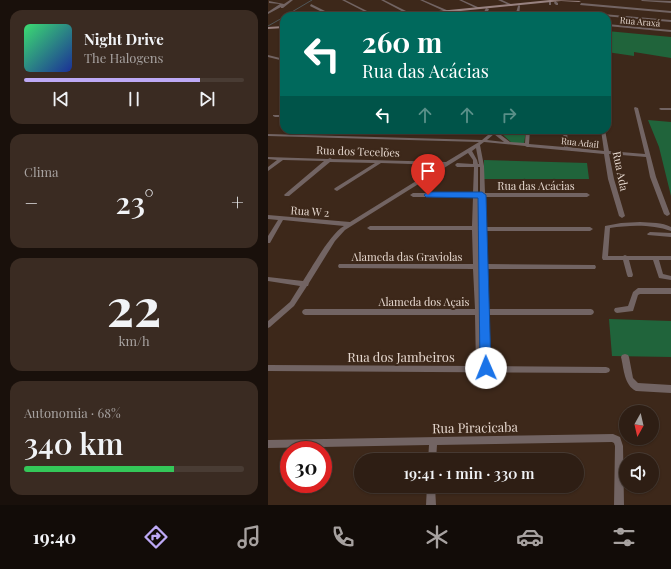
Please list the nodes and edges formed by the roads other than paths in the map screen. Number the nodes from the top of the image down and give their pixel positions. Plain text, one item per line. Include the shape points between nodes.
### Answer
1 (292, 0) edge
2 (343, 0) edge
3 (382, 0) edge
4 (421, 0) edge
5 (460, 0) edge
6 (499, 0) edge
7 (569, 0) edge
8 (642, 0) edge
9 (562, 1) edge
10 (580, 1) edge
11 (270, 2) dead end
12 (671, 2) edge
13 (311, 5) dead end
14 (512, 5) junction
15 (519, 6) junction
16 (479, 8) junction
17 (635, 8) junction
18 (487, 9) junction
19 (642, 9) junction
20 (446, 11) junction
21 (324, 12) edge
22 (367, 12) edge
23 (405, 12) edge
24 (437, 12) edge
25 (468, 12) edge
26 (486, 12) edge
27 (518, 12) edge
28 (581, 12) edge
29 (671, 12) edge
30 (268, 14) edge
31 (611, 17) edge
32 (635, 18) junction
33 (671, 21) edge
34 (611, 26) edge
35 (280, 28) edge
36 (268, 29) edge
37 (671, 31) edge
38 (268, 56) edge
39 (280, 59) edge
40 (636, 108) dead end
41 (661, 109) dead end
42 (671, 109) edge
43 (275, 116) dead end
44 (280, 116) edge
45 (491, 134) edge
46 (498, 134) edge
47 (528, 134) edge
48 (566, 134) edge
49 (604, 134) edge
50 (268, 135) edge
51 (480, 143) junction
52 (511, 145) junction
53 (527, 146) junction
54 (566, 148) junction
55 (469, 150) junction
56 (606, 153) junction
57 (647, 156) junction
58 (268, 158) edge
59 (282, 158) junction
60 (330, 159) junction
61 (380, 162) junction
62 (447, 164) junction
63 (457, 165) dead end
64 (479, 166) junction
65 (268, 169) edge
66 (337, 189) dead end
67 (287, 195) dead end
68 (413, 195) dead end
69 (479, 195) junction
70 (587, 195) dead end
71 (667, 214) dead end
72 (622, 216) dead end
73 (268, 218) edge
74 (280, 219) junction
75 (350, 224) junction
76 (370, 228) dead end
77 (476, 228) junction
78 (483, 228) junction
79 (590, 229) dead end
80 (671, 229) edge
81 (650, 234) dead end
82 (671, 235) edge
83 (268, 241) edge
84 (625, 257) junction
85 (655, 258) junction
86 (671, 258) edge
87 (341, 266) dead end
88 (484, 266) junction
89 (476, 267) junction
90 (593, 267) dead end
91 (630, 275) dead end
92 (671, 278) edge
93 (268, 280) edge
94 (306, 284) junction
95 (671, 291) edge
96 (617, 310) dead end
97 (305, 312) dead end
98 (481, 312) junction
99 (591, 312) dead end
100 (268, 325) edge
101 (625, 357) dead end
102 (268, 368) edge
103 (483, 368) junction
104 (606, 370) dead end
105 (671, 389) edge
106 (433, 441) junction
107 (268, 444) edge
108 (432, 453) edge
109 (431, 493) edge
110 (431, 505) edge
111 (619, 505) edge

1 - 30 street
2 - 22 street
3 - 23 street
4 - 20 street
5 - 16 street
6 - 14 street
7 - 9 main road
8 - 12 street
8 - 19 street
9 - 10 main road
9 - 14 main road
9 - 15 main road
10 - 17 street
10 - 28 street
11 - 30 street via 283,5
13 - 21 street
14 - 16 main road
15 - 18 main road
15 - 27 street
16 - 20 main road
17 - 19 street
17 - 32 street
18 - 25 main road
18 - 26 street
19 - 29 street
20 - 24 main road
31 - 32 street
32 - 33 street
34 - 37 street, Rua Araxá
35 - 36 main road
38 - 39 street
40 - 57 street
41 - 42 street
43 - 44 street
45 - 51 street
46 - 52 street
47 - 53 street
48 - 54 street
49 - 56 street, Rua Ada
50 - 51 street, Rua Adail
51 - 52 street, Rua Adail
51 - 55 street
51 - 64 street
52 - 53 street, Rua Adail
53 - 54 street, Rua Adail
54 - 56 street, Rua Adail
55 - 62 street
55 - 64 street
56 - 57 street, Rua Adail
56 - 72 street, Rua Ada
57 - 71 street
58 - 59 street, Rua dos Tecelões
59 - 60 street, Rua dos Tecelões
59 - 65 street
60 - 61 street, Rua dos Tecelões
60 - 67 street
61 - 62 street, Rua dos Tecelões
61 - 66 street
62 - 75 street
63 - 64 street
64 - 69 street
68 - 69 street, Rua das Acácias
69 - 70 street, Rua das Acácias
69 - 77 street
69 - 78 street
73 - 74 street, Rua W 2
74 - 75 street, Rua W 2
74 - 83 street
75 - 94 street via 333,240
76 - 77 street
77 - 78 street
77 - 89 street
78 - 79 street
78 - 88 street
80 - 84 street via 655,225 607,227 605,258
81 - 82 street
84 - 85 street
84 - 91 street
85 - 86 street
85 - 92 street via 661,276
87 - 89 street, Alameda das Graviolas
88 - 89 street, Alameda das Graviolas
88 - 90 street, Alameda das Graviolas
88 - 98 street
89 - 98 street
93 - 94 street
94 - 100 street via 292,304
95 - 96 street via 638,291 631,309
97 - 98 street, Alameda dos Açais
98 - 99 street, Alameda dos Açais
98 - 103 street
101 - 105 street via 630,380 636,387
102 - 103 street, Rua dos Jambeiros
103 - 104 street, Rua dos Jambeiros
106 - 107 street, Rua Piracicaba
106 - 108 street
106 - 111 street, Rua Piracicaba via 613,438 619,446
109 - 110 street

